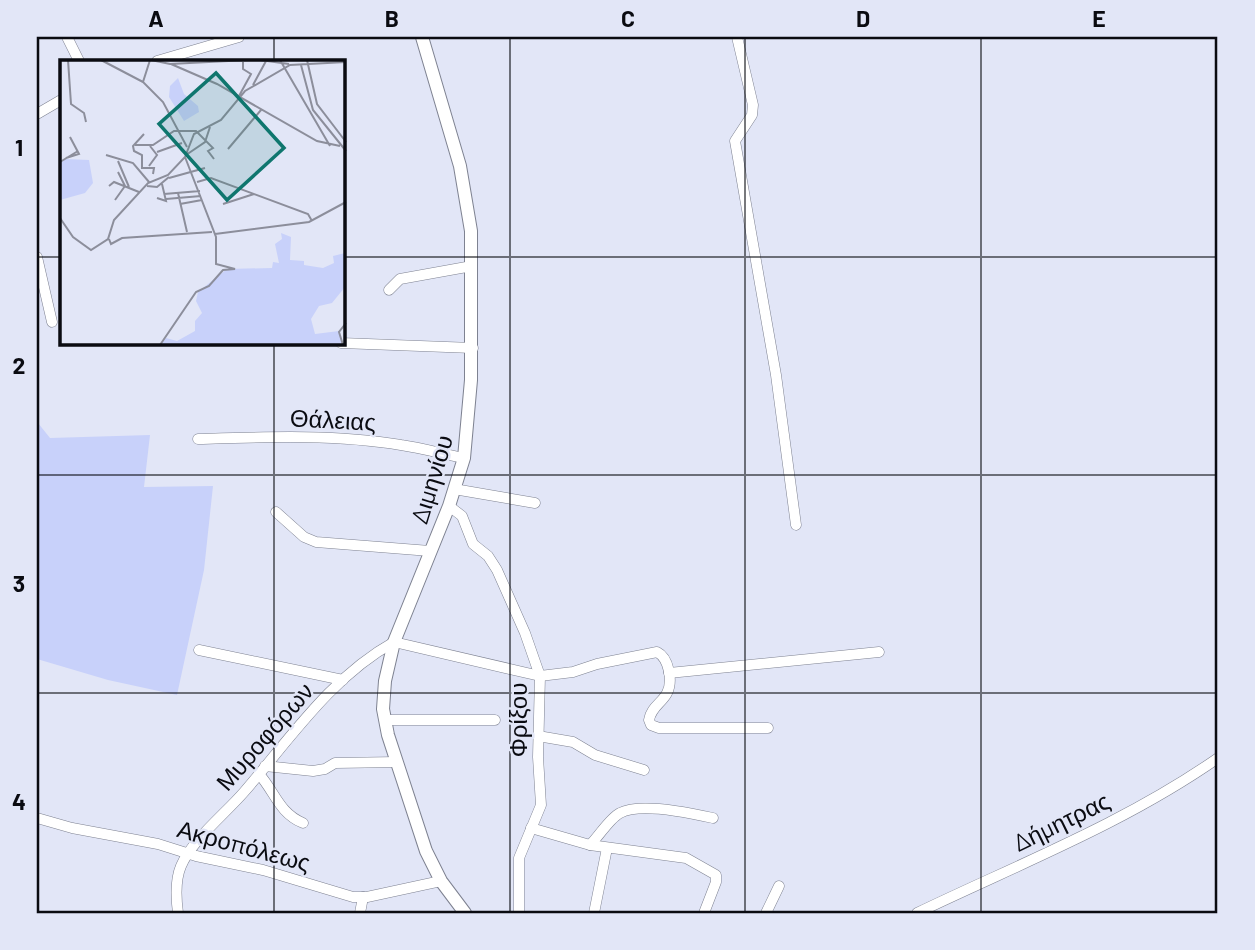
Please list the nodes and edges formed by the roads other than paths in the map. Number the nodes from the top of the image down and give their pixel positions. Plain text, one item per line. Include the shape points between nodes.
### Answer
1 (67, 37) edge
2 (239, 37) edge
3 (422, 37) edge
4 (737, 37) edge
5 (78, 60) edge
6 (160, 60) edge
7 (60, 101) edge
8 (37, 114) edge
9 (37, 257) edge
10 (472, 266) junction
11 (389, 290) dead end
12 (52, 323) dead end
13 (345, 344) edge
14 (473, 348) junction
15 (198, 439) dead end
16 (464, 458) junction
17 (454, 489) junction
18 (535, 503) dead end
19 (449, 506) junction
20 (276, 512) dead end
21 (796, 526) dead end
22 (430, 551) junction
23 (394, 642) junction
24 (199, 650) dead end
25 (879, 652) dead end
26 (669, 673) junction
27 (540, 676) junction
28 (343, 680) junction
29 (384, 720) junction
30 (495, 720) dead end
31 (768, 728) dead end
32 (538, 736) junction
33 (1218, 758) edge
34 (397, 762) junction
35 (262, 770) junction
36 (644, 770) dead end
37 (37, 818) edge
38 (713, 818) dead end
39 (303, 823) dead end
40 (531, 828) junction
41 (590, 845) junction
42 (607, 848) junction
43 (188, 854) junction
44 (441, 881) junction
45 (779, 886) dead end
46 (363, 897) junction
47 (178, 913) edge
48 (360, 913) edge
49 (465, 913) edge
50 (519, 913) edge
51 (594, 913) edge
52 (704, 913) edge
53 (766, 913) edge
54 (917, 913) edge

1 - 5 street
2 - 6 street
3 - 10 main road, Διμηνίου via 460,166
4 - 21 street via 754,105 735,141 776,375
7 - 8 street
9 - 12 street
10 - 11 street via 401,279
10 - 14 main road, Διμηνίου
13 - 14 street
14 - 16 main road, Διμηνίου
15 - 16 street, Θάλειας via 347,441 400,445
16 - 17 main road, Διμηνίου
17 - 18 street
17 - 19 main road, Διμηνίου
19 - 22 main road, Διμηνίου
19 - 27 street, Φρίξου via 460,513 473,544 498,570
20 - 22 street via 316,541
22 - 23 main road, Διμηνίου
23 - 27 street
23 - 28 street, Μυροφόρων
23 - 29 main road, Διμηνίου via 385,681
24 - 28 street
25 - 26 street
26 - 27 street via 664,656 653,652
26 - 31 street via 666,694 650,713 653,726
27 - 32 street, Φρίξου
28 - 35 street, Μυροφόρων
29 - 30 street
29 - 34 main road, Διμηνίου
32 - 36 street via 573,743
32 - 40 street, Φρίξου via 541,805
33 - 54 street, Δήμητρας via 1089,833
34 - 35 street via 335,763 313,771
34 - 44 main road, Διμηνίου via 426,851
35 - 39 street via 282,810
35 - 43 street, Μυροφόρων
37 - 43 street, Ακροπόλεως
38 - 41 street via 671,809 624,811
40 - 41 street
40 - 50 street, Φρίξου via 517,864
41 - 42 street
42 - 51 street
42 - 52 street via 686,858 713,873 716,882
43 - 46 street, Ακροπόλεως
43 - 47 street, Μυροφόρων via 178,879
44 - 46 street, Ακροπόλεως
44 - 49 main road, Διμηνίου
45 - 53 street
46 - 48 street

